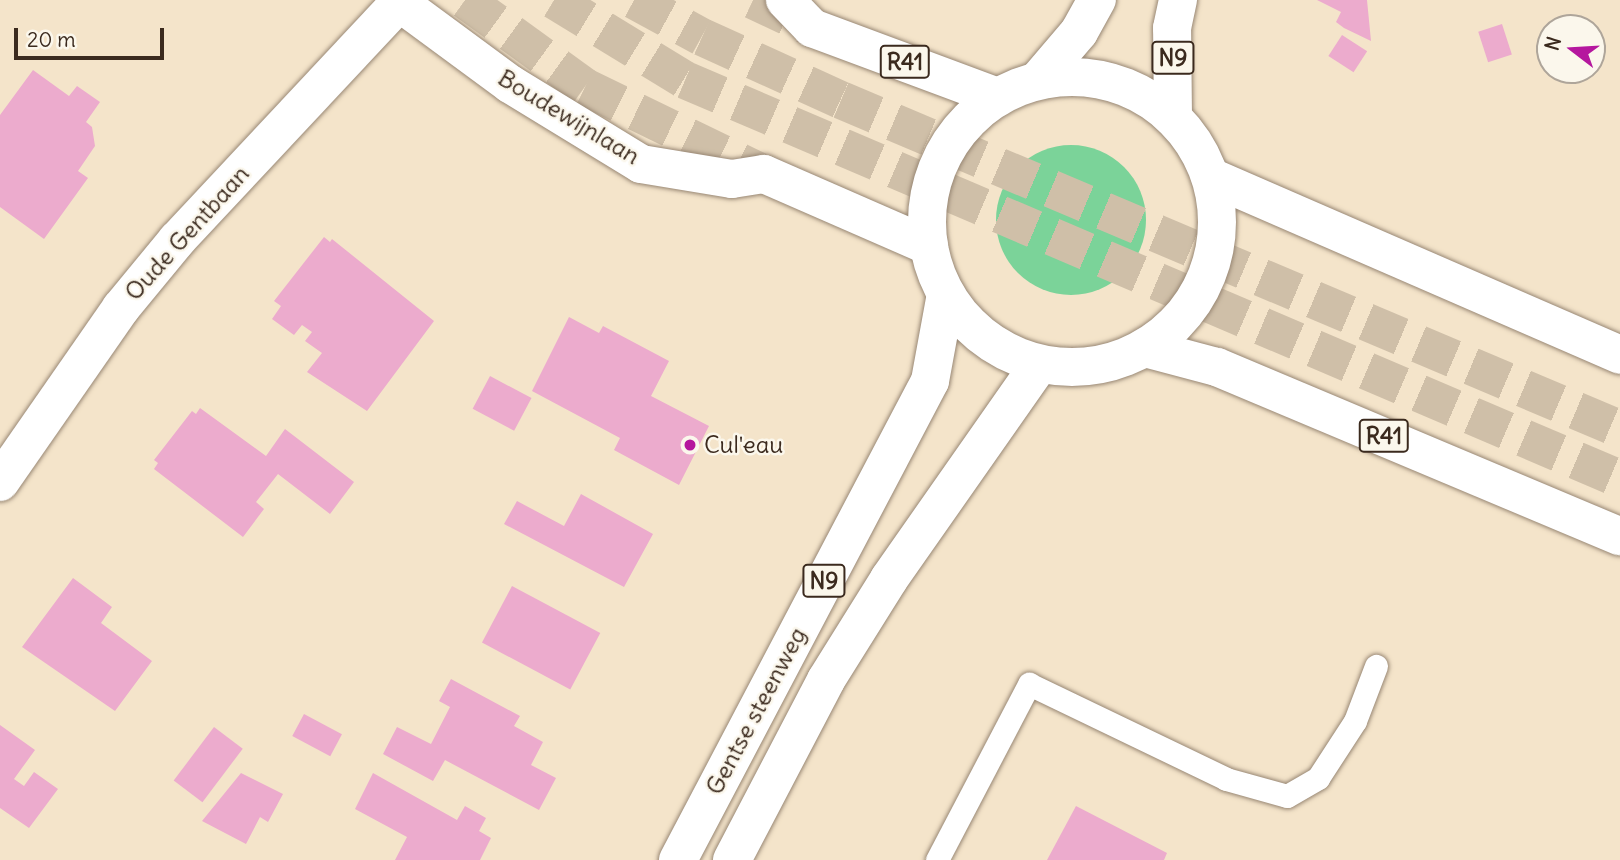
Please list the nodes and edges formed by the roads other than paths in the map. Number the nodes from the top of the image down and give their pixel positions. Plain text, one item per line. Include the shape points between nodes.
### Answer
1 (785, 0) tunnel mouth
2 (1097, 0) edge
3 (1178, 0) edge
4 (397, 1) edge
5 (1038, 80) junction
6 (998, 97) junction
7 (1173, 117) junction
8 (1211, 177) junction
9 (929, 246) junction
10 (946, 294) junction
11 (1144, 348) junction
12 (1620, 355) edge
13 (1038, 366) junction
14 (0, 482) edge
15 (1620, 536) edge
16 (1376, 666) dead end
17 (678, 860) edge
18 (732, 860) edge
19 (937, 860) edge

1 - 6 main road, R41 via 812,28
2 - 5 main road, N9 via 1079,32
3 - 7 main road, N9 via 1172,28
4 - 9 main road, Boudewijnlaan via 510,84 641,164 732,179 764,174
4 - 14 main road, Oude Gentbaan via 177,240 121,308
5 - 6 main road, N9
5 - 7 main road via 1066,76 1124,85
6 - 9 main road, N9 via 964,124 940,161 929,202
7 - 8 main road via 1202,155
8 - 11 main road via 1217,216 1214,255 1199,292 1184,312
8 - 12 main road
9 - 10 main road, N9
10 - 13 main road via 973,328
10 - 17 main road, Gentse steenweg / N9 via 930,381
11 - 13 main road via 1080,368
11 - 15 main road, R41 via 1217,367
13 - 18 main road, Gentse steenweg / N9 via 882,590 826,680
16 - 19 lane via 1355,722 1318,778 1287,796 1226,779 1029,684

